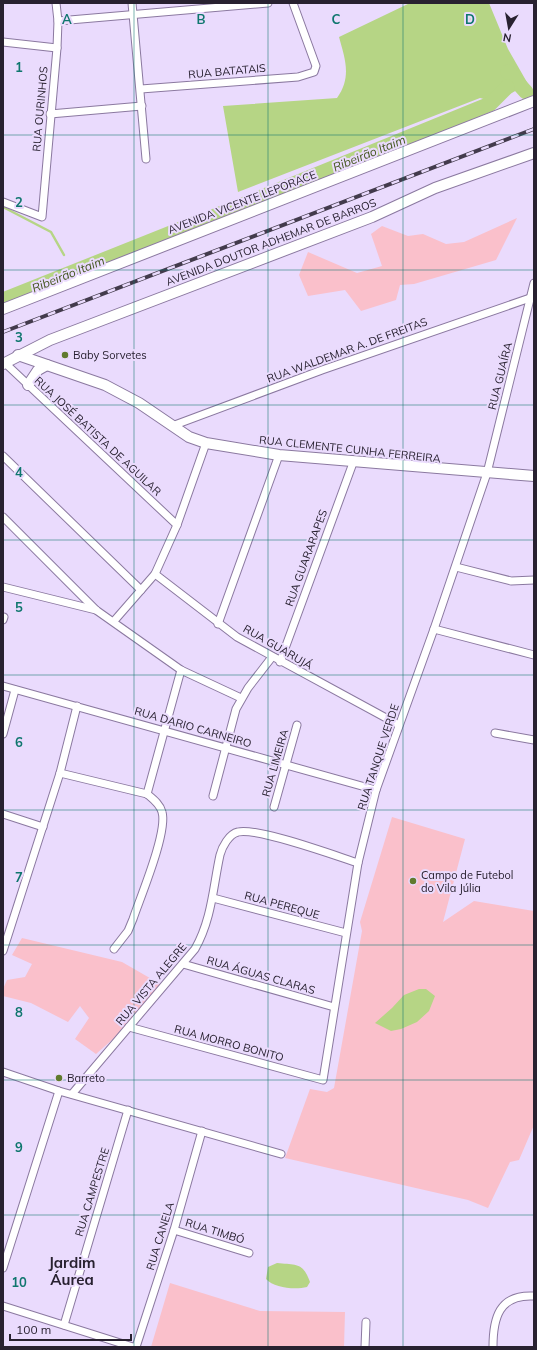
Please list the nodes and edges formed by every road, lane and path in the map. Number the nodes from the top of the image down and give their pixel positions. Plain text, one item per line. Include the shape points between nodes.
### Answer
1 (56, 3) edge
2 (132, 3) edge
3 (268, 3) edge
4 (293, 3) edge
5 (134, 14) junction
6 (58, 21) junction
7 (3, 42) edge
8 (57, 48) junction
9 (141, 89) junction
10 (534, 101) edge
11 (142, 106) junction
12 (50, 114) junction
13 (534, 153) edge
14 (146, 159) dead end
15 (3, 202) edge
16 (534, 283) edge
17 (530, 298) junction
18 (3, 309) edge
19 (18, 355) junction
20 (4, 364) edge
21 (47, 365) junction
22 (28, 386) junction
23 (172, 426) junction
24 (206, 443) junction
25 (3, 456) edge
26 (279, 456) junction
27 (353, 462) junction
28 (487, 473) junction
29 (534, 476) edge
30 (3, 517) edge
31 (177, 525) junction
32 (456, 567) junction
33 (155, 574) junction
34 (534, 580) edge
35 (3, 587) edge
36 (141, 590) junction
37 (96, 610) junction
38 (114, 621) junction
39 (218, 624) junction
40 (434, 630) junction
41 (534, 655) edge
42 (272, 657) junction
43 (280, 662) junction
44 (181, 670) junction
45 (3, 686) edge
46 (15, 690) junction
47 (241, 698) junction
48 (77, 706) junction
49 (297, 725) dead end
50 (399, 726) junction
51 (164, 731) junction
52 (495, 733) dead end
53 (3, 734) edge
54 (534, 740) edge
55 (224, 748) junction
56 (287, 765) junction
57 (60, 773) junction
58 (376, 790) junction
59 (147, 794) junction
60 (212, 796) dead end
61 (274, 808) dead end
62 (3, 814) edge
63 (43, 827) junction
64 (358, 863) junction
65 (213, 898) junction
66 (346, 933) junction
67 (114, 949) dead end
68 (3, 951) edge
69 (183, 964) junction
70 (334, 1007) junction
71 (129, 1027) junction
72 (3, 1072) edge
73 (323, 1080) joint
74 (59, 1091) junction
75 (72, 1094) junction
76 (128, 1110) junction
77 (202, 1131) junction
78 (281, 1154) dead end
79 (174, 1230) junction
80 (249, 1253) dead end
81 (3, 1268) edge
82 (534, 1296) edge
83 (3, 1306) edge
84 (366, 1322) dead end
85 (64, 1325) junction
86 (135, 1347) edge
87 (365, 1347) edge
88 (493, 1347) edge

1 - 6 street, RUA OURINHOS
2 - 5 street
3 - 5 street
4 - 9 street, RUA BATATAIS via 316,66 314,72 298,77
5 - 6 street
5 - 9 street
6 - 8 street, RUA OURINHOS
7 - 8 street
8 - 12 street, RUA OURINHOS
9 - 11 street
10 - 18 street, AVENIDA VICENTE LEPORACE
11 - 12 street
11 - 14 street
12 - 15 street, RUA OURINHOS via 42,216
13 - 19 street, AVENIDA DOUTOR ADHEMAR DE BARROS via 435,188 372,217 50,340
16 - 17 street, RUA GUAÍRA
17 - 23 street, RUA WALDEMAR A. DE FREITAS via 322,370
17 - 28 street, RUA GUAÍRA
19 - 20 street, AVENIDA DOUTOR ADHEMAR DE BARROS
19 - 21 street, RUA CLEMENTE CUNHA FERREIRA
20 - 22 street, RUA JOSÉ BATISTA DE AGUILAR
21 - 22 street via 38,370
21 - 23 street, RUA CLEMENTE CUNHA FERREIRA via 105,385 139,403
22 - 31 street, RUA JOSÉ BATISTA DE AGUILAR
23 - 24 street, RUA CLEMENTE CUNHA FERREIRA via 189,437
24 - 26 street, RUA CLEMENTE CUNHA FERREIRA
24 - 31 street
25 - 36 street
26 - 27 street, RUA CLEMENTE CUNHA FERREIRA
26 - 39 street
27 - 28 street, RUA CLEMENTE CUNHA FERREIRA
27 - 43 street, RUA GUARARAPES
28 - 29 street, RUA CLEMENTE CUNHA FERREIRA
28 - 32 street, RUA TANQUE VERDE
30 - 37 street
31 - 33 street
32 - 34 street via 511,581
32 - 40 street, RUA TANQUE VERDE
33 - 36 street
33 - 39 street, RUA GUARUJÁ
35 - 37 street
36 - 38 street
37 - 38 street
38 - 44 street
39 - 42 street, RUA GUARUJÁ
40 - 41 street
40 - 50 street, RUA TANQUE VERDE
42 - 43 street, RUA GUARUJÁ
42 - 47 street
43 - 50 street, RUA GUARUJÁ
44 - 47 street
44 - 51 street
45 - 46 street, RUA DARIO CARNEIRO
46 - 48 street, RUA DARIO CARNEIRO
46 - 53 street
47 - 55 street
48 - 51 street, RUA DARIO CARNEIRO
48 - 57 street
49 - 56 street, RUA LIMEIRA
50 - 58 street, RUA TANQUE VERDE
51 - 55 street, RUA DARIO CARNEIRO
51 - 59 street
52 - 54 street
55 - 56 street, RUA DARIO CARNEIRO
55 - 60 street
56 - 58 street, RUA DARIO CARNEIRO
56 - 61 street, RUA LIMEIRA
57 - 59 street
57 - 63 street
58 - 64 street, RUA TANQUE VERDE
59 - 67 street via 159,805 162,812 160,836 130,925 122,941
62 - 63 street
63 - 68 street
64 - 65 street, RUA VISTA ALEGRE via 264,833 238,832 229,837 220,854
64 - 66 street, RUA TANQUE VERDE
65 - 66 street, RUA PEREQUE
65 - 69 street, RUA VISTA ALEGRE via 201,937
66 - 70 street, RUA TANQUE VERDE
69 - 70 street, RUA ÁGUAS CLARAS
69 - 71 street, RUA VISTA ALEGRE
70 - 73 street, RUA TANQUE VERDE
71 - 73 street, RUA MORRO BONITO
71 - 75 street, RUA VISTA ALEGRE
72 - 74 street
74 - 75 street
74 - 81 street
75 - 76 street
76 - 77 street
76 - 85 street, RUA CAMPESTRE
77 - 78 street
77 - 79 street, RUA CANELA
79 - 80 street, RUA TIMBÓ
79 - 86 street, RUA CANELA
82 - 88 street via 513,1298 500,1309 493,1327
83 - 85 street
84 - 87 street
85 - 86 street

